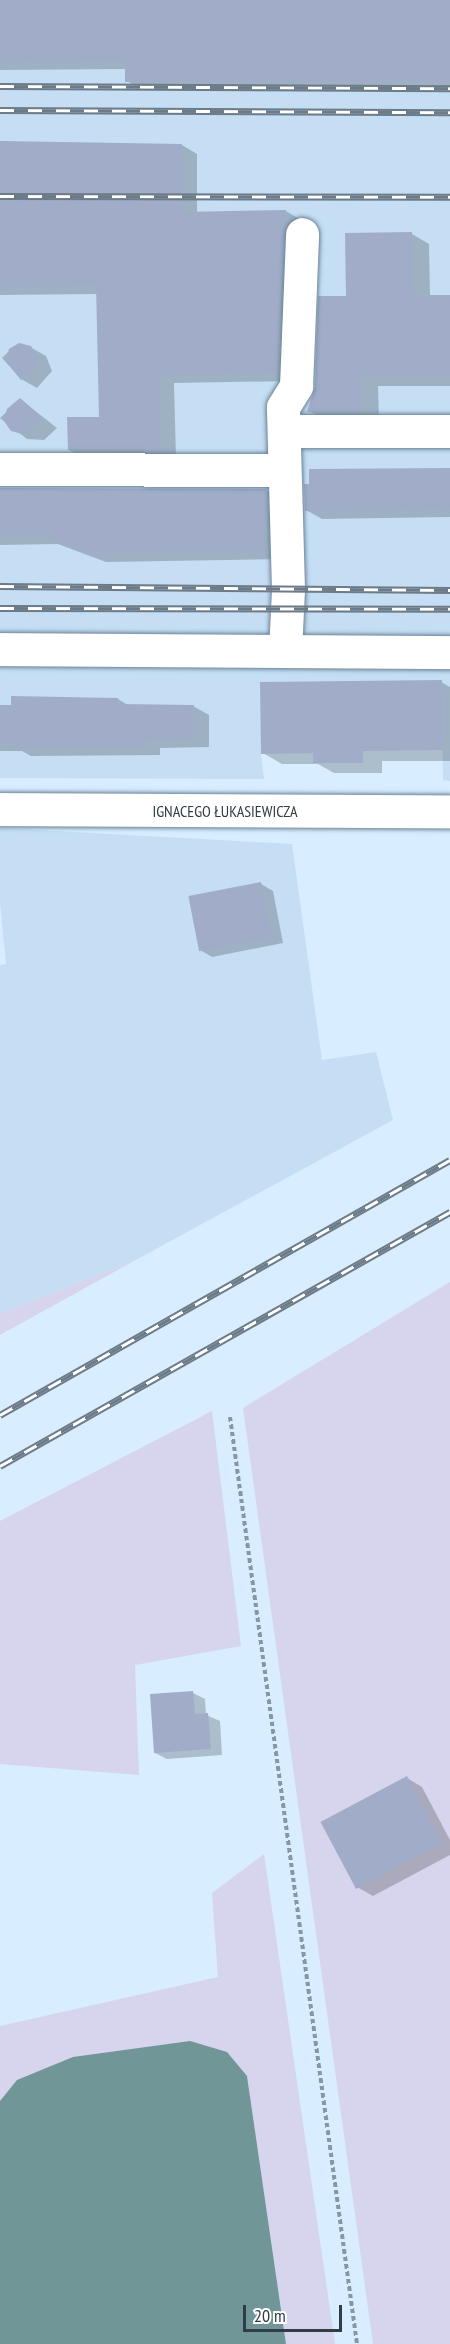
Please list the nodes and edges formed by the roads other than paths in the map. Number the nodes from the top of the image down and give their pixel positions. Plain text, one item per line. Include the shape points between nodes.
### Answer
1 (302, 234) dead end
2 (284, 431) junction
3 (450, 431) edge
4 (0, 469) edge
5 (284, 470) junction
6 (0, 649) edge
7 (285, 651) junction
8 (450, 652) edge
9 (0, 809) edge
10 (450, 811) edge

1 - 2 street via 296,386 283,406
2 - 3 street
2 - 5 street
4 - 5 street
5 - 7 street
6 - 7 street
7 - 8 street
9 - 10 street, IGNACEGO ŁUKASIEWICZA

